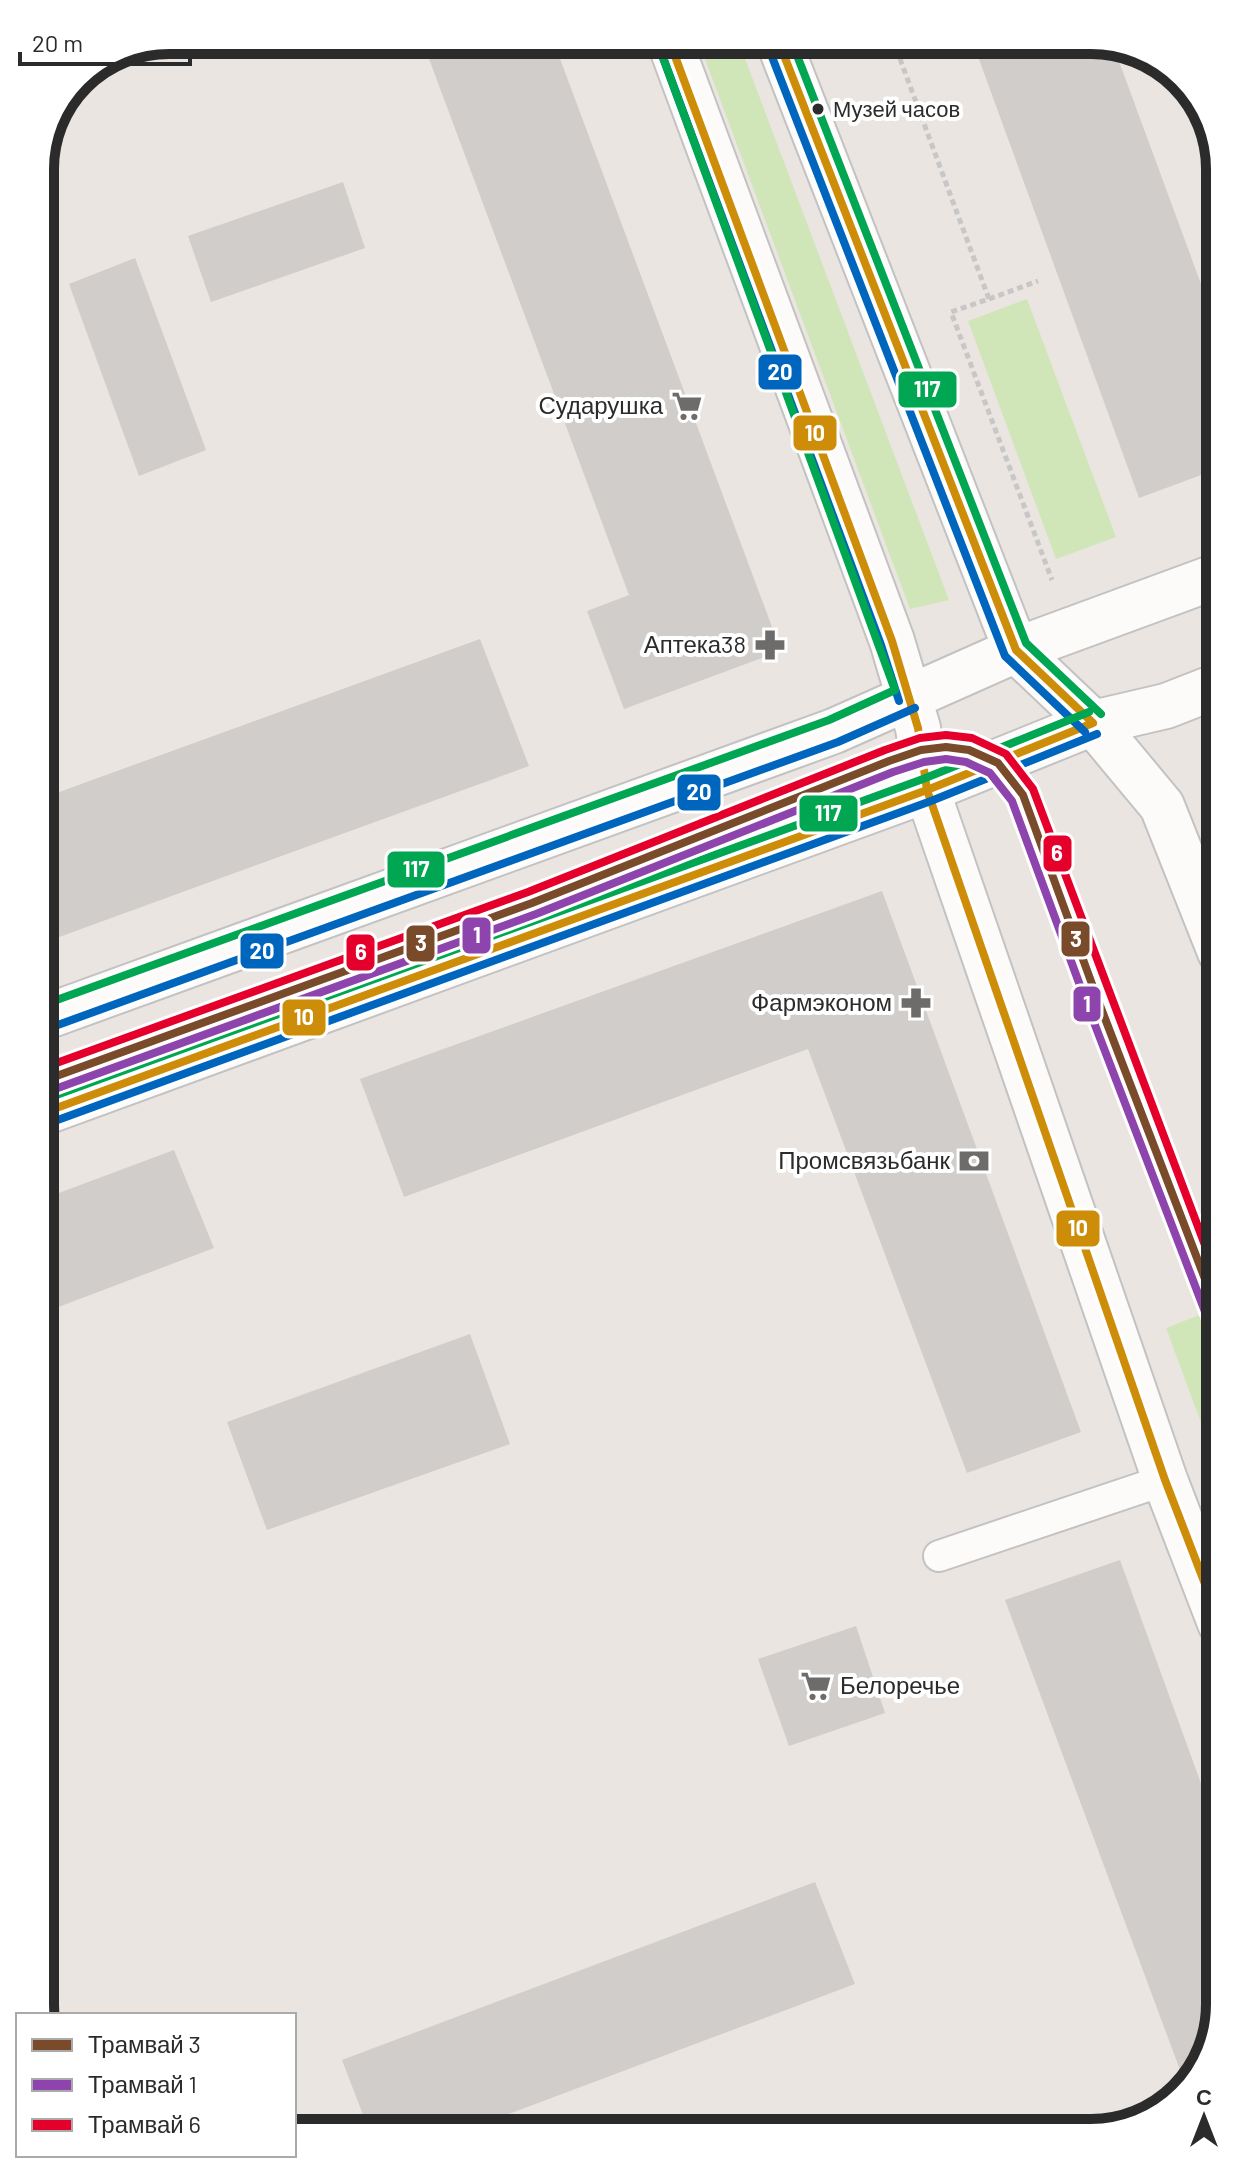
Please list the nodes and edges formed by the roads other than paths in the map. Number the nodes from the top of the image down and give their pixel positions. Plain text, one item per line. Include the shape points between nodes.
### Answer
1 (674, 54) edge
2 (783, 54) edge
3 (1206, 580) edge
4 (1016, 650) junction
5 (1206, 690) edge
6 (910, 697) junction
7 (1093, 723) junction
8 (927, 790) junction
9 (1206, 917) edge
10 (54, 1014) edge
11 (54, 1109) edge
12 (1165, 1480) junction
13 (939, 1556) dead end
14 (1206, 1587) edge

1 - 6 main road
2 - 4 main road
3 - 4 main road
4 - 6 main road
4 - 7 main road
5 - 7 main road
6 - 8 main road
6 - 10 main road via 834,731
7 - 8 main road
7 - 9 main road via 1162,806
8 - 11 main road
8 - 12 main road
12 - 13 lane
12 - 14 main road

